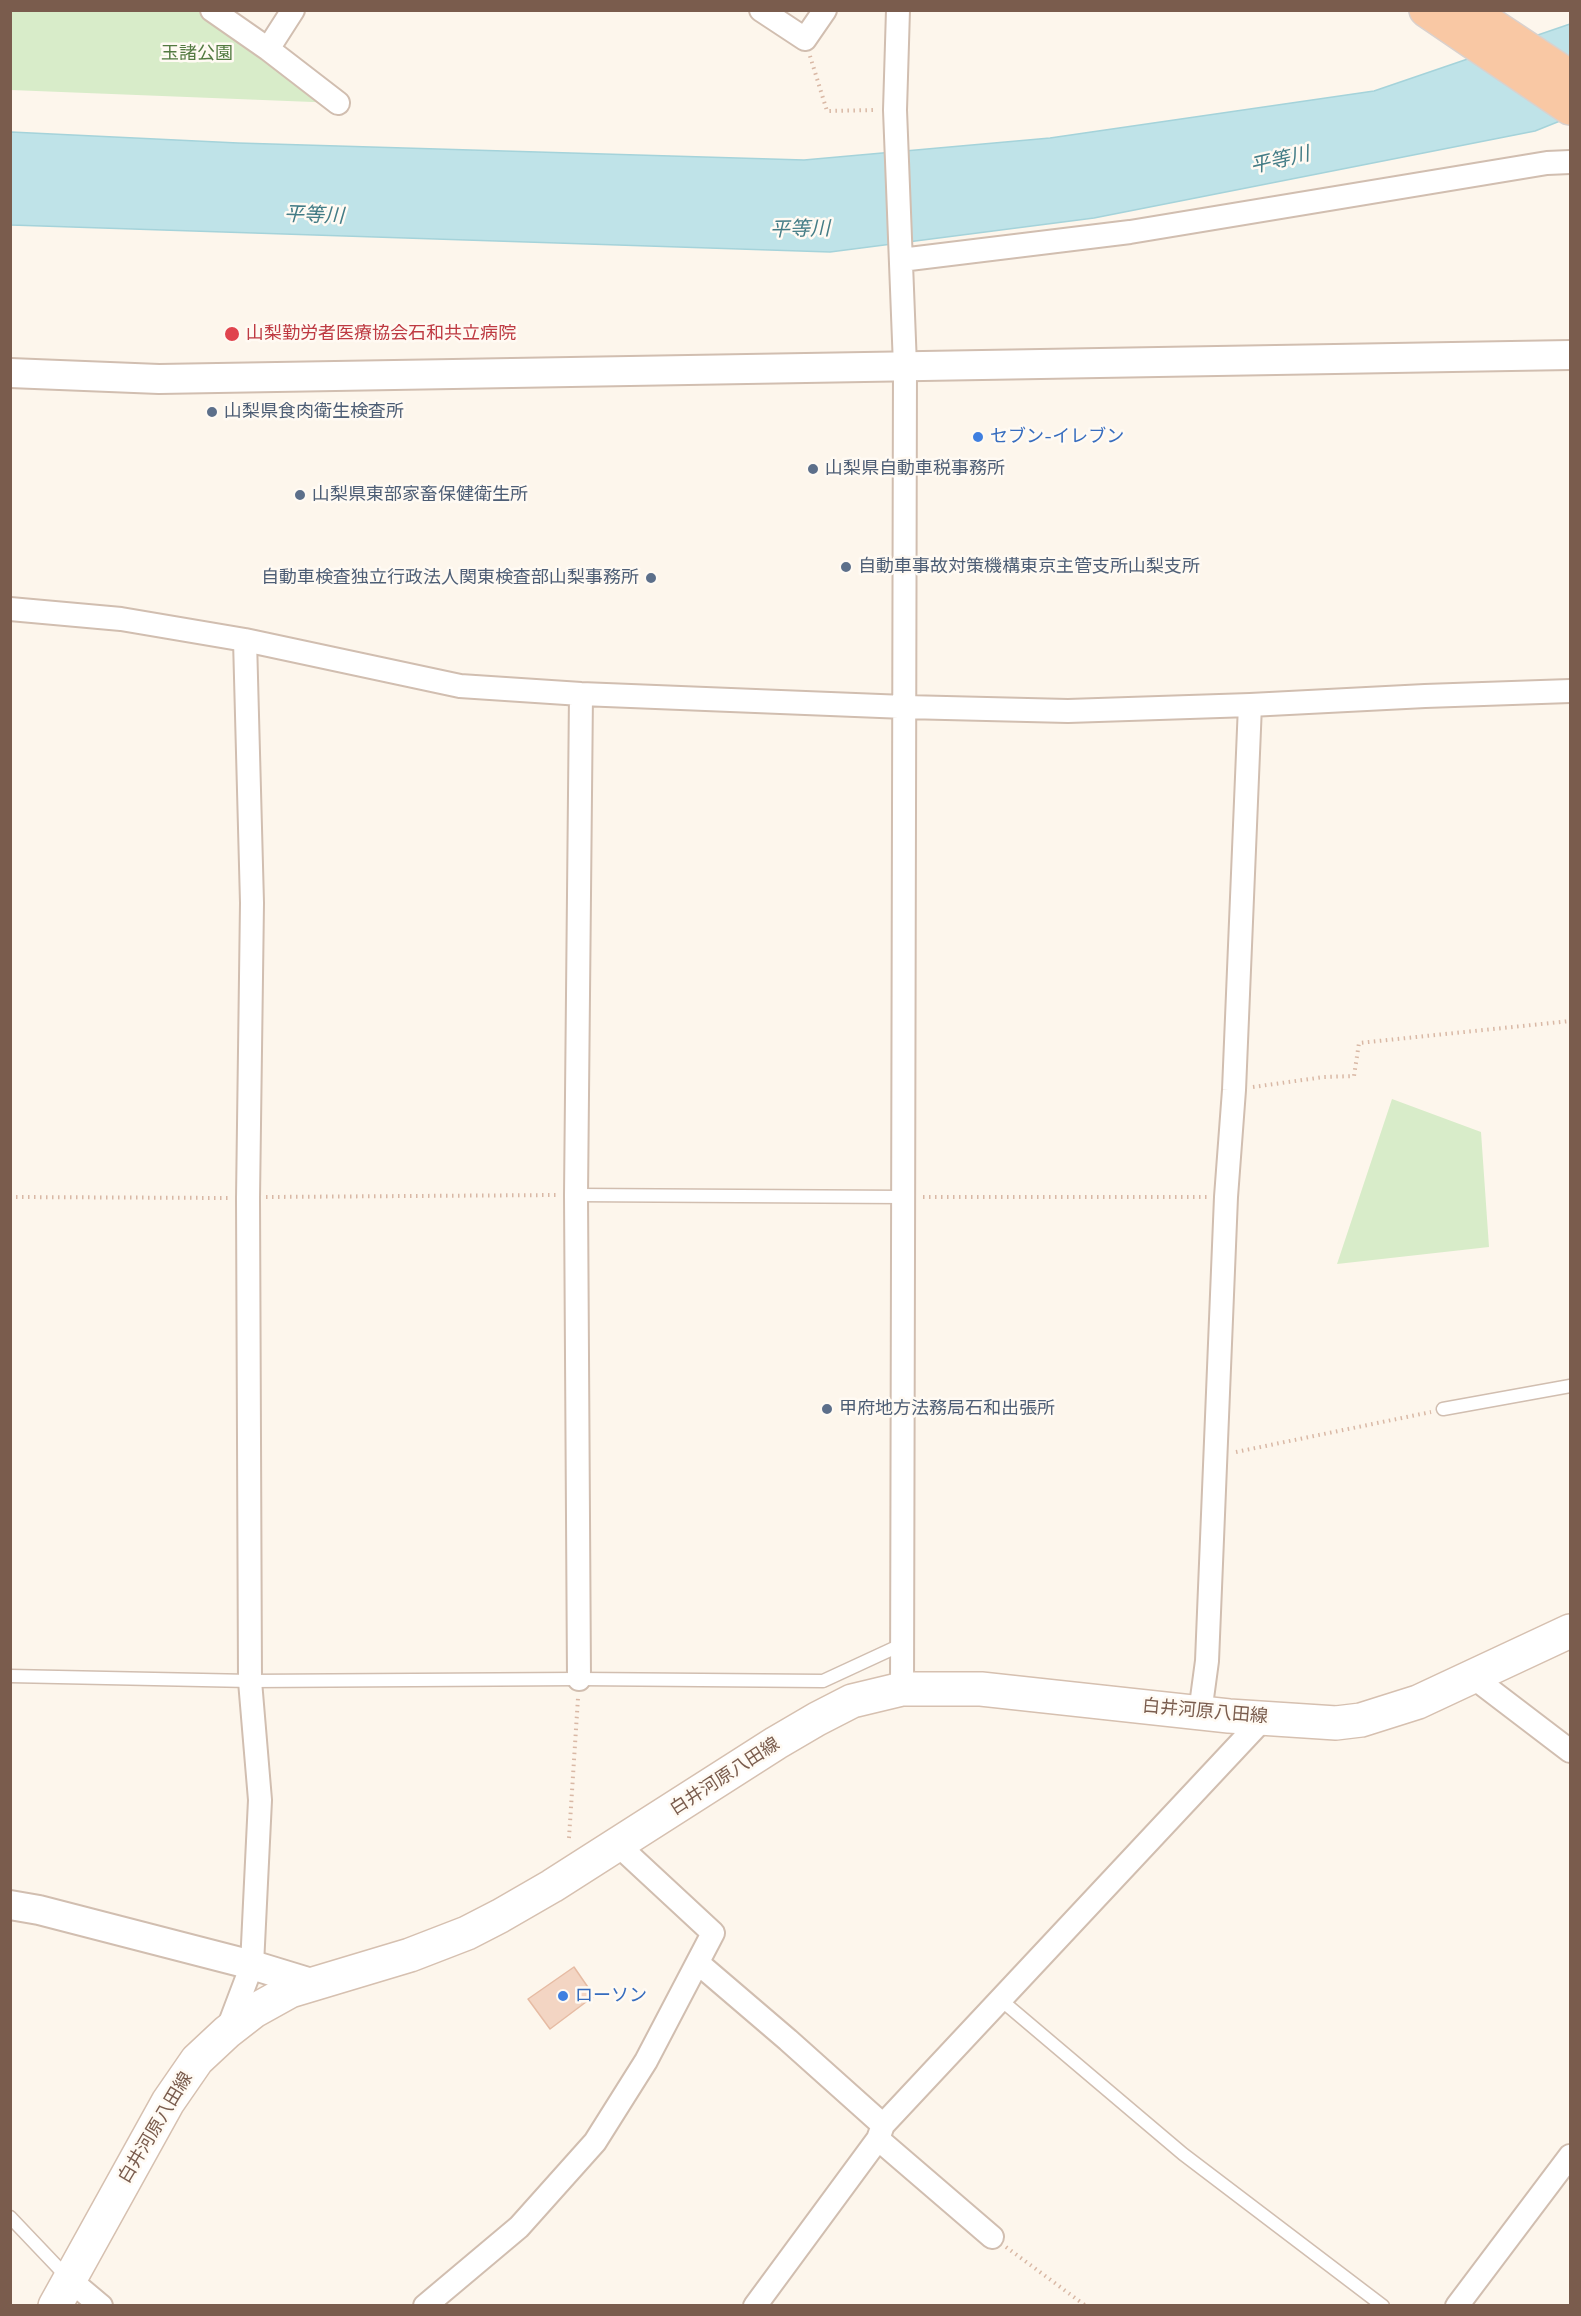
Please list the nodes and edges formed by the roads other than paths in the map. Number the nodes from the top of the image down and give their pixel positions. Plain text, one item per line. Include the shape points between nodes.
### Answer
1 (212, 10) edge
2 (293, 10) edge
3 (761, 10) edge
4 (825, 10) edge
5 (898, 10) edge
6 (1426, 10) edge
7 (1469, 10) edge
8 (268, 49) junction
9 (1570, 77) edge
10 (338, 103) dead end
11 (1570, 108) edge
12 (1570, 162) edge
13 (901, 255) junction
14 (1570, 355) edge
15 (904, 366) junction
16 (10, 373) edge
17 (10, 609) edge
18 (245, 640) junction
19 (1570, 691) edge
20 (581, 694) junction
21 (1250, 705) junction
22 (905, 707) junction
23 (576, 1195) junction
24 (904, 1197) junction
25 (1570, 1386) edge
26 (1443, 1410) road end
27 (1570, 1632) edge
28 (903, 1644) junction
29 (10, 1676) edge
30 (1473, 1677) junction
31 (579, 1679) junction
32 (250, 1681) junction
33 (902, 1689) junction
34 (1200, 1713) junction
35 (1264, 1718) junction
36 (1570, 1751) edge
37 (617, 1844) junction
38 (10, 1905) edge
39 (698, 1963) junction
40 (252, 1965) junction
41 (311, 1983) junction
42 (1001, 2000) junction
43 (227, 2032) junction
44 (880, 2132) junction
45 (1570, 2156) edge
46 (10, 2217) edge
47 (992, 2237) road end
48 (62, 2293) edge
49 (101, 2306) edge
50 (425, 2306) edge
51 (755, 2306) edge
52 (1383, 2306) edge
53 (1457, 2306) edge

1 - 8 street
2 - 8 street
3 - 4 street via 805,39
5 - 13 street via 895,110
6 - 11 highway
7 - 9 highway
8 - 10 street
12 - 13 street via 1130,232
13 - 15 street
14 - 15 street
15 - 16 street via 159,379
15 - 22 street
17 - 18 street via 121,620
18 - 20 street via 460,686
18 - 32 street via 252,903 248,1198
19 - 21 street
20 - 22 street
20 - 23 street
21 - 22 street via 1068,711
21 - 34 street via 1207,1661
22 - 24 street
23 - 24 lane
23 - 31 street
24 - 28 street
25 - 26 lane
27 - 30 main road, 白井河原八田線
28 - 31 lane via 824,1681
28 - 33 street
29 - 32 lane
30 - 35 main road, 白井河原八田線 via 1418,1702 1361,1720 1336,1723
30 - 36 street
31 - 32 lane
32 - 40 street via 260,1800
33 - 34 main road, 白井河原八田線 via 981,1689
33 - 37 main road, 白井河原八田線 via 852,1701 817,1719
34 - 35 main road, 白井河原八田線
35 - 42 street
37 - 39 street via 713,1933
37 - 41 main road, 白井河原八田線 via 552,1886 466,1933 410,1955
38 - 40 street
39 - 44 street via 788,2040
39 - 50 street via 646,2061 595,2142 519,2228
40 - 41 street
40 - 43 street
41 - 43 main road, 白井河原八田線 via 254,2011
42 - 44 street
42 - 52 lane via 1183,2154
43 - 48 main road, 白井河原八田線 via 197,2060 168,2102
44 - 47 street
44 - 51 street
45 - 53 street
46 - 48 lane
48 - 49 street

